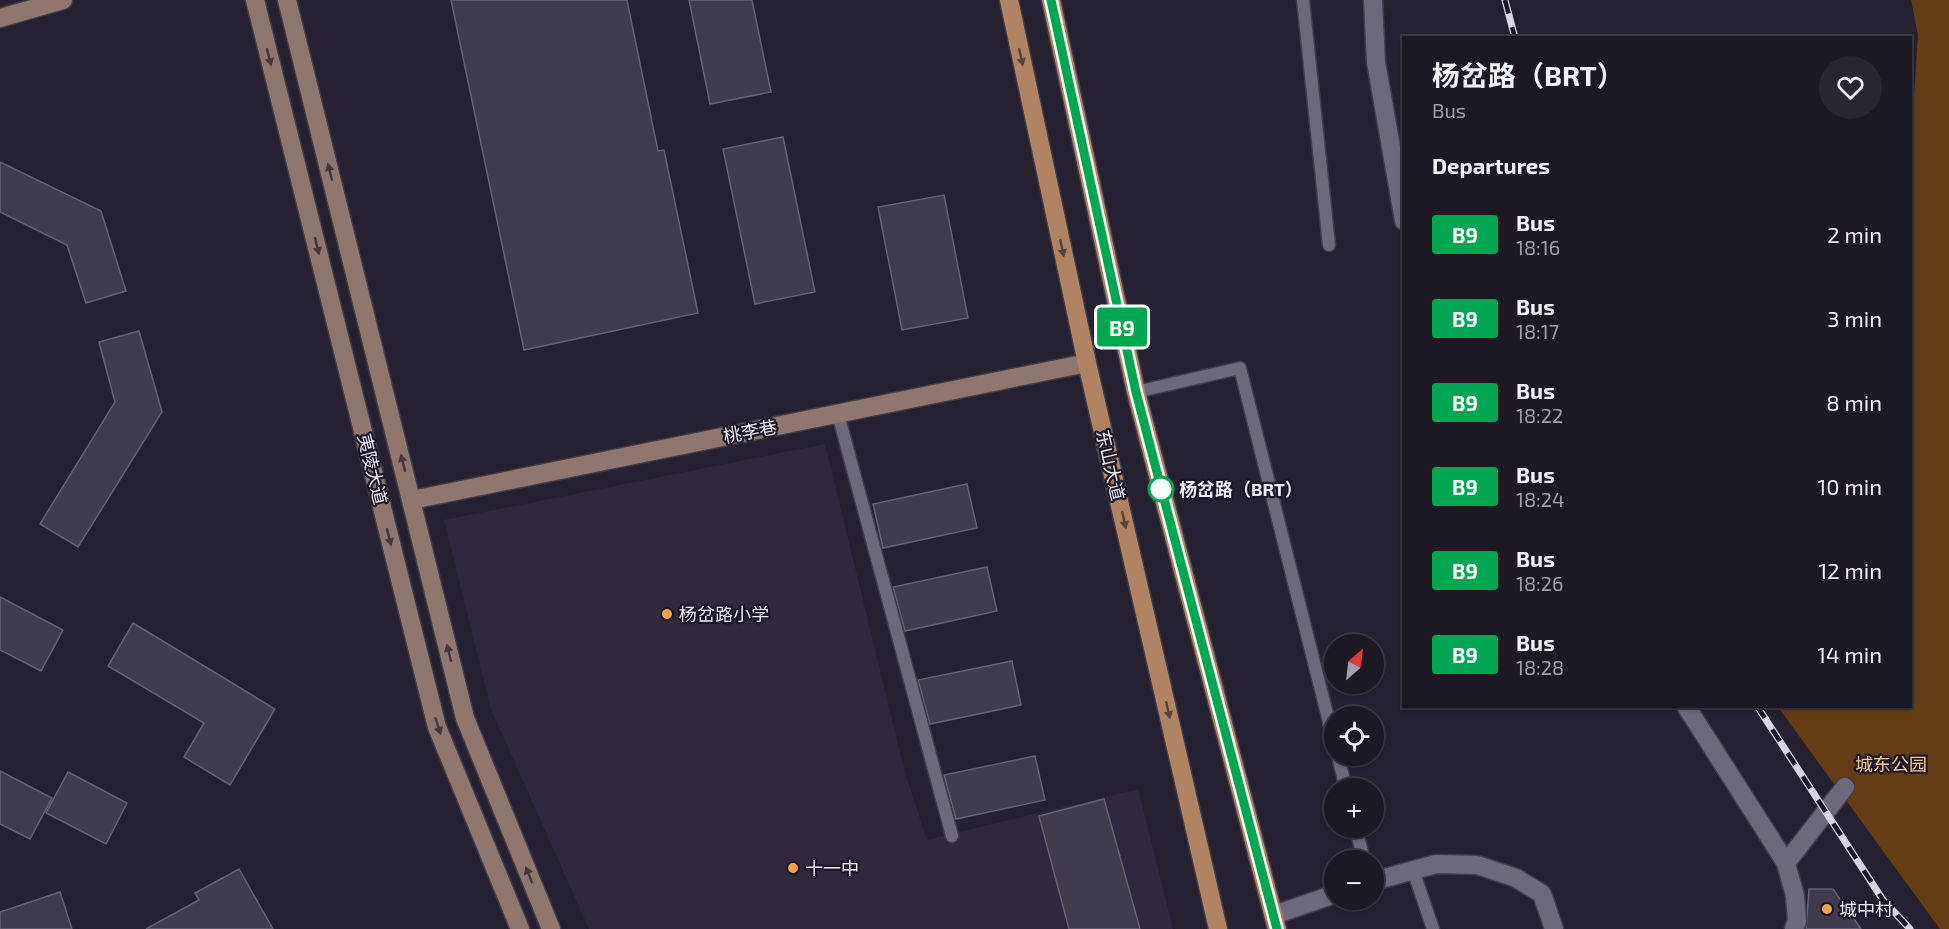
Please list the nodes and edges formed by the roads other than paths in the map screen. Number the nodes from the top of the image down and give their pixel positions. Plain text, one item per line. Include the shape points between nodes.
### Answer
1 (63, 0) edge
2 (255, 0) edge
3 (287, 0) edge
4 (1009, 0) edge
5 (1051, 0) edge
6 (1303, 0) edge
7 (1373, 0) edge
8 (0, 18) edge
9 (1402, 210) edge
10 (1329, 245) dead end
11 (1087, 363) junction
12 (1136, 392) junction
13 (838, 414) junction
14 (412, 500) junction
15 (1325, 706) edge
16 (1687, 708) edge
17 (1845, 787) dead end
18 (952, 836) dead end
19 (1786, 863) junction
20 (1413, 870) junction
21 (1384, 878) edge
22 (1324, 899) edge
23 (1275, 922) edge
24 (520, 929) edge
25 (551, 929) edge
26 (1218, 929) edge
27 (1433, 929) edge
28 (1554, 929) edge
29 (1794, 929) edge

1 - 8 main road
2 -> 24 main road, 夷陵大道 via 437,727
14 -> 3 main road, 夷陵大道
4 -> 11 main road, 东山大道
5 - 12 main road
6 - 10 lane
7 - 9 street via 1376,62
11 - 13 main road, 桃李巷
11 -> 26 main road, 东山大道
12 - 15 lane via 1240,368
12 - 23 main road
13 - 14 main road, 桃李巷
13 - 18 lane
25 -> 14 main road, 夷陵大道 via 465,718
16 - 19 street
17 - 19 street
19 - 29 street via 1796,896
20 - 21 street
20 - 27 lane
20 - 28 street via 1436,864 1477,865 1516,878 1542,894
22 - 23 street

